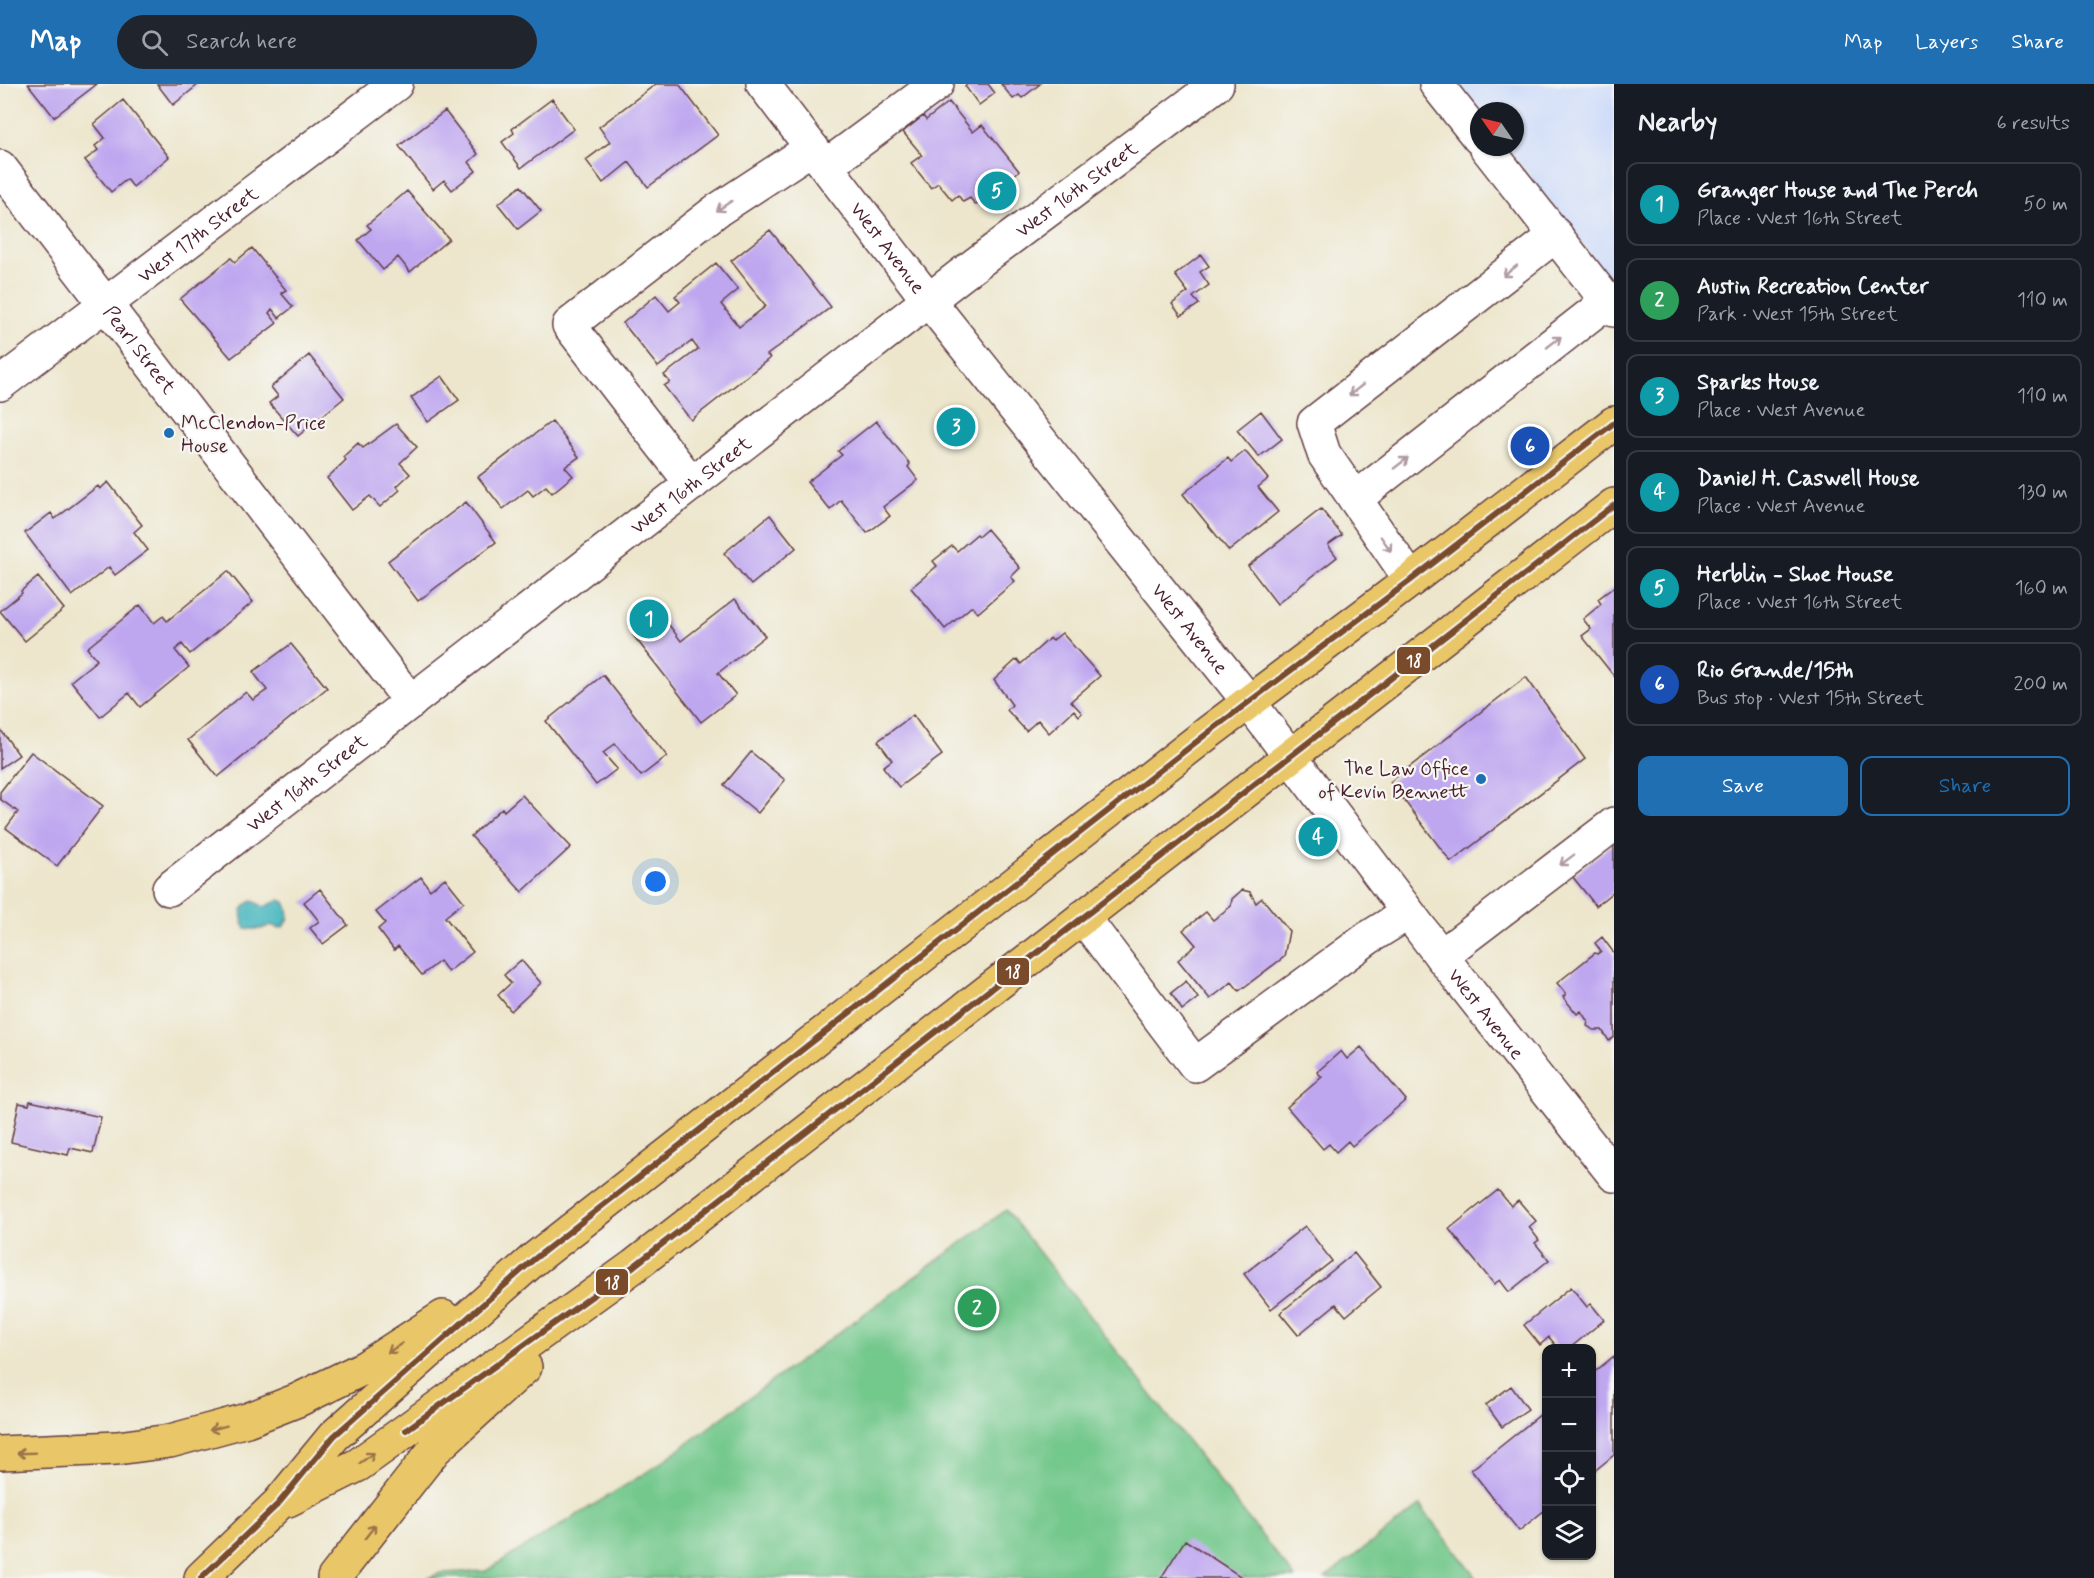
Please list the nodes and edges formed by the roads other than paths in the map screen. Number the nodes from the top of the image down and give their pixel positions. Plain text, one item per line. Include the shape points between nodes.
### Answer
1 (396, 84) edge
2 (763, 84) edge
3 (938, 84) edge
4 (1217, 84) edge
5 (1436, 84) edge
6 (1470, 127) edge
7 (1493, 156) edge
8 (819, 157) junction
9 (0, 167) edge
10 (1556, 235) junction
11 (929, 301) junction
12 (106, 305) junction
13 (1611, 306) edge
14 (0, 384) edge
15 (1614, 423) edge
16 (692, 484) junction
17 (1355, 499) junction
18 (1614, 505) edge
19 (1411, 580) junction
20 (411, 702) junction
21 (1249, 702) junction
22 (1289, 757) junction
23 (1614, 824) edge
24 (169, 890) dead end
25 (1408, 913) junction
26 (1083, 917) junction
27 (1441, 956) junction
28 (1612, 1168) edge
29 (533, 1260) junction
30 (634, 1266) junction
31 (0, 1454) edge
32 (278, 1504) junction
33 (201, 1578) edge
34 (334, 1578) edge

1 - 12 street, West 17th Street
2 - 8 street, West Avenue
3 - 8 street
4 - 11 street, West 16th Street
5 - 6 street
7 - 10 street
8 - 11 street, West Avenue
8 -> 16 street via 772,173 716,211 569,326
9 - 12 street, Pearl Street
10 - 13 street
10 -> 17 street via 1314,423 1324,454
11 - 16 street, West 16th Street
11 - 21 street, West Avenue
12 - 14 street, West 17th Street
12 - 20 street, Pearl Street
17 -> 13 street
15 - 19 main road
16 - 20 street, West 16th Street
17 -> 19 street
18 - 22 main road
19 - 21 main road
20 - 24 street, West 16th Street
21 - 22 street, West Avenue
21 - 29 main road
22 - 25 street, West Avenue
22 - 26 main road
23 -> 27 street
25 - 26 street via 1195,1065
25 - 27 street, West Avenue
26 - 30 main road
27 - 28 street, West Avenue
29 -> 31 main road via 364,1368 247,1420 170,1441
29 - 32 main road via 334,1436
32 -> 30 main road via 358,1465
34 -> 30 main road via 435,1449
32 - 33 main road

